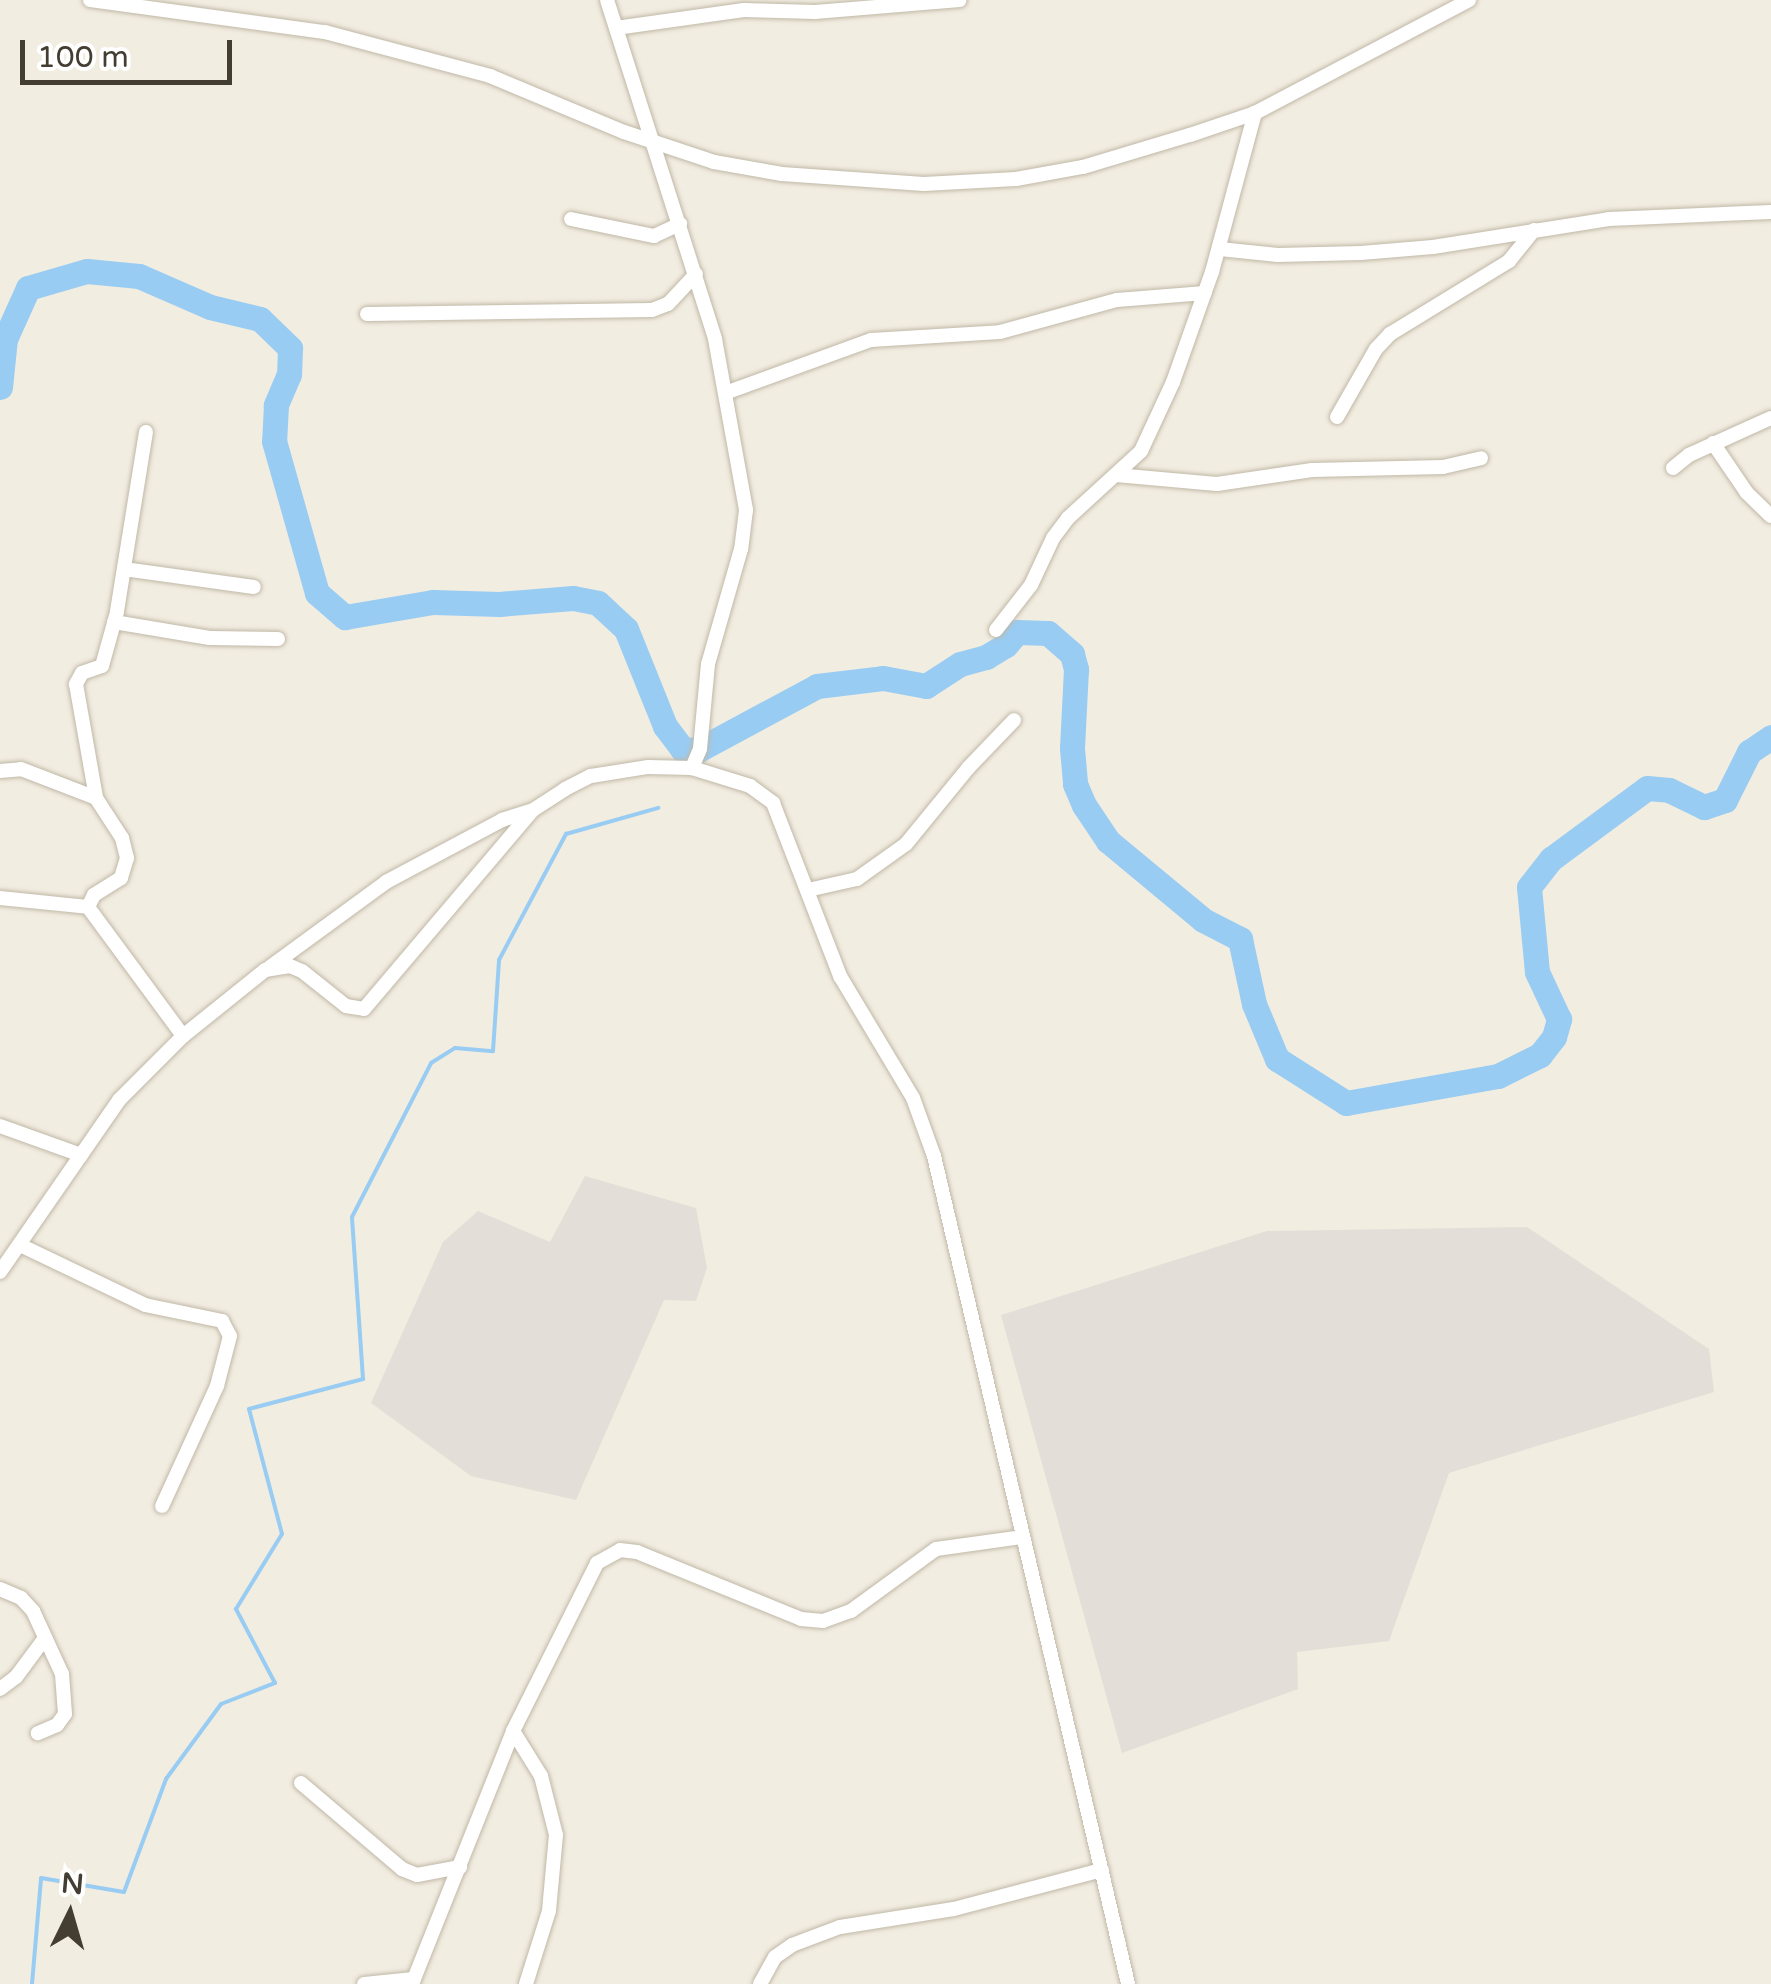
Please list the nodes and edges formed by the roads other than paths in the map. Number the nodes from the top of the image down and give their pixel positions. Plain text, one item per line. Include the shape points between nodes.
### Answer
1 (90, 0) edge
2 (607, 0) edge
3 (960, 0) edge
4 (1469, 0) edge
5 (616, 28) junction
6 (1255, 113) junction
7 (654, 143) junction
8 (1771, 212) edge
9 (571, 219) dead end
10 (680, 224) junction
11 (1534, 230) junction
12 (1220, 249) junction
13 (696, 274) junction
14 (1204, 293) junction
15 (367, 314) dead end
16 (728, 392) junction
17 (1336, 417) dead end
18 (1771, 418) edge
19 (146, 432) dead end
20 (1712, 443) junction
21 (1481, 458) dead end
22 (1672, 468) dead end
23 (1116, 476) junction
24 (1771, 516) edge
25 (124, 568) junction
26 (254, 588) dead end
27 (114, 622) junction
28 (996, 630) dead end
29 (278, 639) dead end
30 (1014, 720) dead end
31 (692, 768) junction
32 (0, 770) edge
33 (96, 798) junction
34 (532, 810) junction
35 (808, 890) junction
36 (0, 898) edge
37 (88, 907) junction
38 (265, 970) junction
39 (183, 1036) junction
40 (0, 1126) edge
41 (81, 1155) junction
42 (20, 1246) junction
43 (0, 1272) edge
44 (162, 1506) dead end
45 (1023, 1537) junction
46 (0, 1589) edge
47 (45, 1638) junction
48 (0, 1690) edge
49 (513, 1731) junction
50 (38, 1733) dead end
51 (301, 1783) dead end
52 (460, 1867) junction
53 (1102, 1870) junction
54 (413, 1982) edge
55 (364, 1984) edge
56 (526, 1984) edge
57 (760, 1984) edge
58 (1128, 1984) edge

1 - 7 street via 340,36 490,76
2 - 5 street
3 - 5 street via 815,12 744,10
4 - 6 street
5 - 7 street
6 - 7 street via 1083,167 973,184 782,174
6 - 12 street
7 - 10 street
8 - 11 street via 1608,219
9 - 10 street via 654,236
10 - 13 street
11 - 12 street via 1361,253
11 - 17 street via 1509,261 1390,334
12 - 14 street
13 - 15 street via 668,304 652,310
13 - 16 street
14 - 16 street via 1118,300 1000,332 871,340
14 - 23 street via 1141,451
16 - 31 street via 746,510 708,664
18 - 20 street
19 - 25 street
20 - 22 street
20 - 24 street
21 - 23 street via 1443,467 1312,470 1216,484
23 - 28 street via 1060,528 1031,586
25 - 26 street
25 - 27 street
27 - 29 street via 210,638
27 - 33 street via 102,666 82,673 76,684
30 - 35 street via 906,844 857,879
31 - 34 street via 592,776
31 - 35 street via 738,780 773,803
32 - 33 street via 21,769
33 - 37 street via 127,858 121,878 94,895
34 - 38 street via 386,882
34 - 38 street via 370,1006 346,1006 290,966
35 - 45 street via 840,976 913,1098 934,1156
36 - 37 street
37 - 39 street
38 - 39 street
39 - 41 street via 118,1100
40 - 41 street
41 - 42 street
42 - 43 street
42 - 44 street via 145,1305 222,1321 230,1336 217,1386
45 - 49 street via 936,1549 851,1611 823,1621 802,1619 620,1550 597,1564
45 - 53 street
46 - 47 street via 33,1610
47 - 48 street
47 - 50 street via 62,1674 67,1707 60,1722
49 - 52 street
49 - 56 street via 541,1776 556,1836 549,1911
51 - 52 street via 402,1869 416,1875
52 - 54 street
53 - 57 street via 954,1909 840,1928 783,1951
53 - 58 street
54 - 55 street

